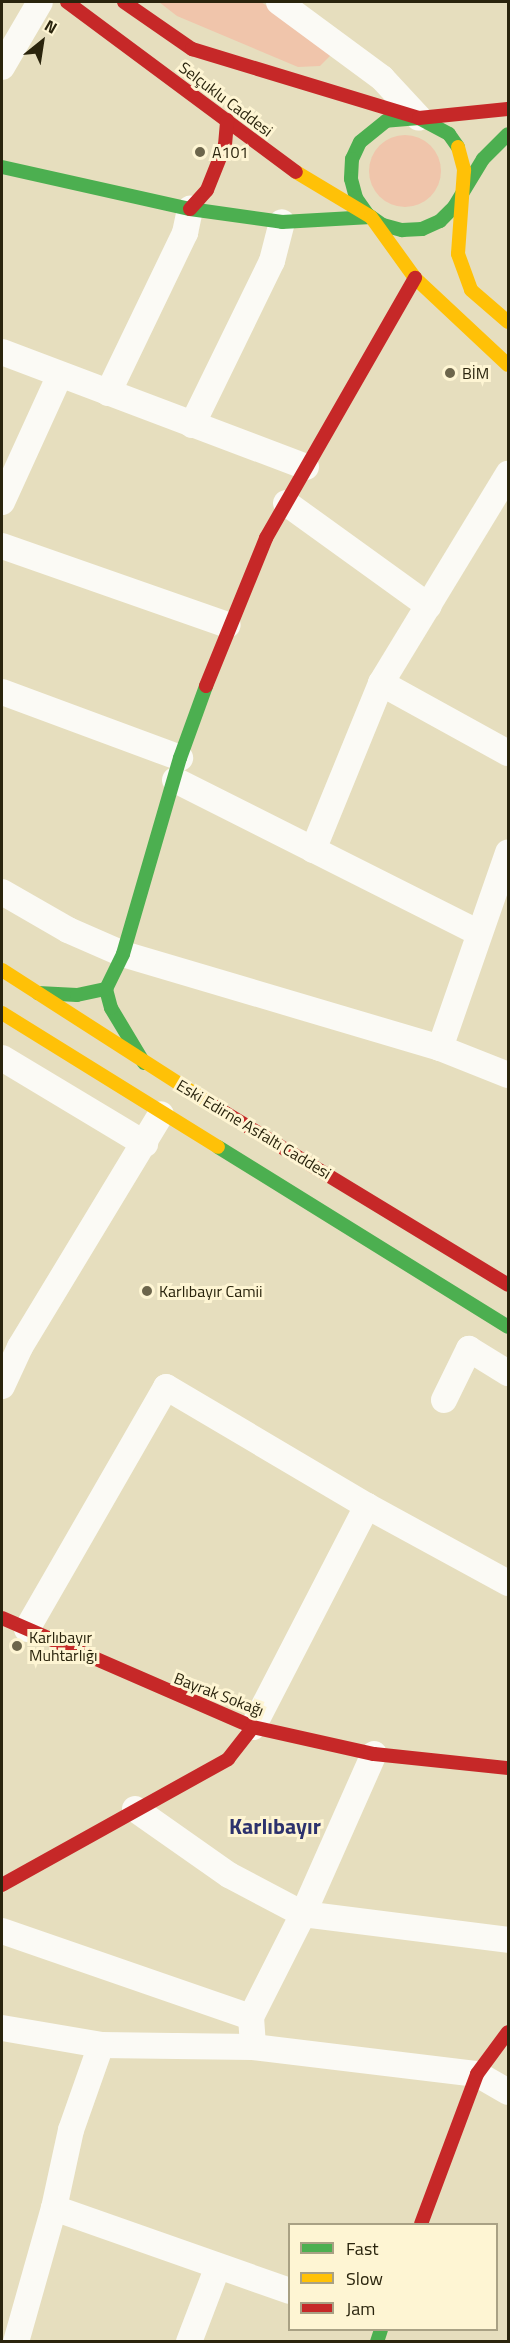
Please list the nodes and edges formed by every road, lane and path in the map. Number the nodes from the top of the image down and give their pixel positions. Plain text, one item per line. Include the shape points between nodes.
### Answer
1 (40, 2) edge
2 (67, 2) edge
3 (124, 2) edge
4 (279, 2) edge
5 (2, 68) edge
6 (508, 109) edge
7 (419, 118) junction
8 (226, 120) junction
9 (508, 134) edge
10 (2, 167) edge
11 (462, 189) junction
12 (190, 210) junction
13 (371, 217) junction
14 (282, 222) junction
15 (415, 278) junction
16 (508, 322) edge
17 (2, 352) edge
18 (508, 365) edge
19 (60, 375) junction
20 (108, 393) junction
21 (192, 425) junction
22 (306, 467) junction
23 (508, 474) edge
24 (2, 502) edge
25 (286, 503) junction
26 (2, 546) edge
27 (429, 606) junction
28 (228, 625) junction
29 (381, 683) junction
30 (2, 692) edge
31 (508, 753) edge
32 (178, 769) junction
33 (313, 850) junction
34 (508, 853) edge
35 (2, 892) edge
36 (501, 901) edge
37 (479, 933) junction
38 (123, 954) junction
39 (2, 970) edge
40 (106, 989) junction
41 (38, 993) junction
42 (2, 1013) edge
43 (440, 1048) junction
44 (2, 1058) edge
45 (144, 1063) junction
46 (508, 1076) edge
47 (160, 1114) junction
48 (145, 1144) junction
49 (508, 1285) edge
50 (508, 1327) edge
51 (508, 1373) edge
52 (2, 1386) edge
53 (444, 1400) dead end
54 (367, 1506) junction
55 (508, 1583) edge
56 (2, 1618) edge
57 (27, 1629) junction
58 (253, 1727) junction
59 (374, 1754) junction
60 (508, 1768) edge
61 (135, 1809) junction
62 (2, 1885) edge
63 (303, 1914) junction
64 (2, 1931) edge
65 (508, 1940) edge
66 (251, 2017) junction
67 (2, 2028) edge
68 (508, 2032) edge
69 (101, 2045) junction
70 (253, 2047) junction
71 (477, 2074) junction
72 (508, 2092) edge
73 (54, 2208) junction
74 (421, 2223) edge
75 (218, 2266) junction
76 (288, 2290) edge
77 (16, 2342) edge
78 (189, 2342) edge

1 - 5 street
2 - 8 main road, Selçuklu Caddesi
3 - 7 main road, Selçuklu Caddesi via 192,49
4 - 7 street via 382,78
6 - 7 main road
7 - 11 main road, Selçuklu Caddesi via 449,135 460,151
7 - 13 main road, Selçuklu Caddesi via 386,121 360,142 352,159 351,179 356,198
8 - 12 main road via 225,145 207,190
8 - 13 main road, Selçuklu Caddesi via 316,187
9 - 11 main road via 483,159
10 - 12 main road
11 - 13 main road, Selçuklu Caddesi via 454,207 440,221 422,229 402,230
11 - 16 main road, Selçuklu Caddesi via 458,254 471,290
12 - 14 main road
12 - 20 street via 185,233
13 - 14 main road
13 - 15 main road, Selçuklu Caddesi
14 - 21 street via 272,261
15 - 18 main road, Selçuklu Caddesi
15 - 22 main road
17 - 19 street
19 - 20 street
19 - 24 street
20 - 21 street
21 - 22 street
22 - 25 main road
23 - 27 street
25 - 27 street
25 - 28 main road via 266,538
26 - 28 street
27 - 29 street
28 - 32 main road
29 - 31 street
29 - 33 street
30 - 32 street
32 - 33 street
32 - 38 main road
33 - 37 street
34 - 36 street
35 - 38 street via 68,930
36 - 37 street
37 - 43 street
38 - 40 main road
38 - 43 street
39 - 41 main road, Eski Edirne Asfaltı Caddesi
40 - 41 main road via 77,995
40 - 45 main road via 111,1008
41 - 45 main road, Eski Edirne Asfaltı Caddesi
42 - 47 main road
43 - 46 street
44 - 48 street
45 - 49 main road, Eski Edirne Asfaltı Caddesi
47 - 48 street
47 - 50 main road
48 - 52 street via 20,1347
51 - 53 street via 469,1349
54 - 55 street
54 - 57 street via 166,1387
54 - 58 street
56 - 57 main road, Bayrak Sokağı
57 - 58 main road, Bayrak Sokağı
58 - 59 main road, Bayrak Sokağı
58 - 61 main road via 228,1759
59 - 60 main road, Bayrak Sokağı
59 - 63 street
61 - 62 main road
61 - 63 street via 229,1875
63 - 65 street
63 - 66 street
64 - 66 street
66 - 70 street
67 - 69 street
68 - 71 main road
69 - 70 street
69 - 73 street via 71,2130
70 - 71 street
71 - 72 street
71 - 74 main road
73 - 75 street
73 - 77 street
75 - 76 street
75 - 78 street

